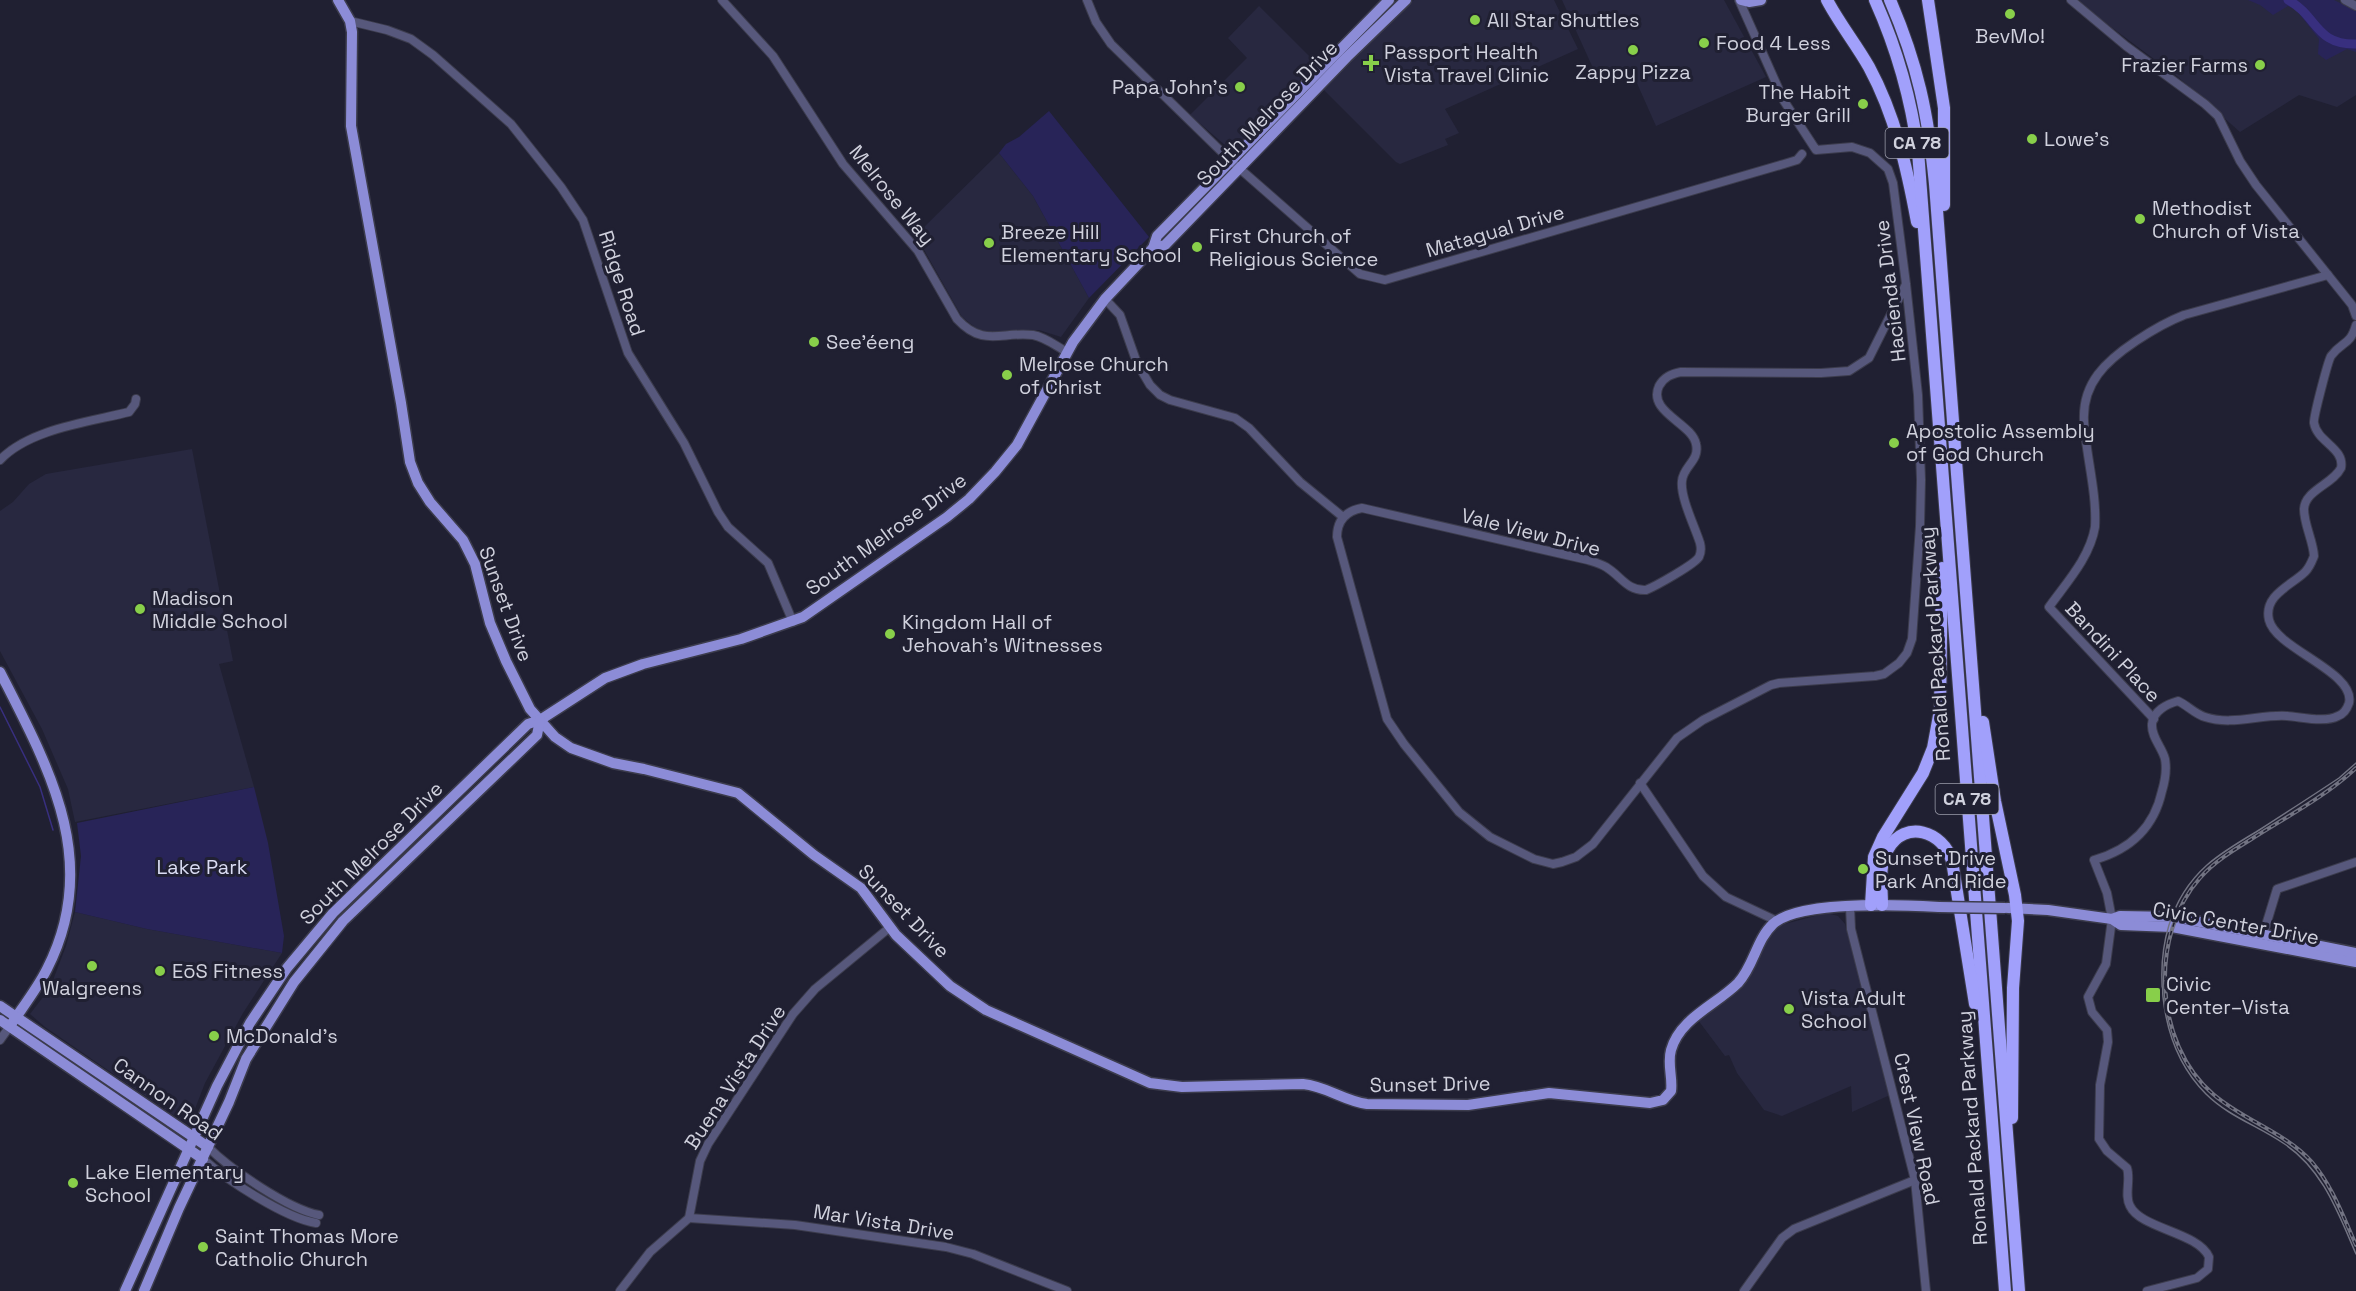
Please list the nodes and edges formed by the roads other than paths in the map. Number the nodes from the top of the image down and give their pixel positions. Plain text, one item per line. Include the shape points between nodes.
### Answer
1 (338, 0) edge
2 (722, 0) edge
3 (1087, 0) edge
4 (1406, 0) edge
5 (1740, 0) edge
6 (1761, 0) edge
7 (1827, 0) edge
8 (1875, 0) edge
9 (1890, 0) edge
10 (1928, 0) edge
11 (2071, 0) edge
12 (2345, 0) edge
13 (1388, 3) edge
14 (2356, 6) edge
15 (350, 21) junction
16 (1802, 154) dead end
17 (1235, 165) junction
18 (1939, 230) junction
19 (2328, 275) junction
20 (1906, 284) junction
21 (1929, 291) junction
22 (1105, 300) junction
23 (2356, 316) edge
24 (2356, 325) edge
25 (1067, 352) junction
26 (136, 399) dead end
27 (0, 460) edge
28 (1944, 507) junction
29 (1343, 517) junction
30 (1968, 613) junction
31 (793, 622) junction
32 (0, 672) edge
33 (2154, 719) junction
34 (540, 720) junction
35 (1640, 783) junction
36 (406, 842) junction
37 (415, 851) junction
38 (2356, 862) edge
39 (1876, 905) junction
40 (1850, 907) junction
41 (2011, 908) junction
42 (2112, 919) junction
43 (1777, 921) junction
44 (889, 928) junction
45 (2263, 935) junction
46 (2356, 953) edge
47 (2356, 962) edge
48 (0, 1006) edge
49 (0, 1020) edge
50 (13, 1022) junction
51 (245, 1032) junction
52 (0, 1040) edge
53 (248, 1055) junction
54 (103, 1083) junction
55 (1989, 1090) junction
56 (194, 1137) junction
57 (208, 1147) junction
58 (188, 1149) junction
59 (203, 1159) junction
60 (2009, 1173) junction
61 (1914, 1179) junction
62 (689, 1218) junction
63 (125, 1291) edge
64 (144, 1291) edge
65 (620, 1291) edge
66 (1067, 1291) edge
67 (1744, 1291) edge
68 (1926, 1291) edge
69 (2005, 1291) edge
70 (2019, 1291) edge
71 (2147, 1291) edge

1 - 15 main road, Sunset Drive
2 - 25 street, Melrose Way via 773,56 843,164 918,251 964,327 989,338 1041,337
3 - 17 street, Matagual Drive via 1111,44
4 - 13 main road, South Melrose Drive
5 - 6 main road
5 - 20 street, Hacienda Drive via 1784,101 1816,150 1852,147 1870,153 1888,169
7 - 21 highway via 1869,68 1890,114 1907,170
8 - 21 highway, Ronald Packard Parkway / CA 78 via 1911,106
9 - 18 highway, Ronald Packard Parkway / CA 78 via 1923,94
10 - 18 highway via 1944,108 1944,204
11 - 19 street via 2218,116 2256,185
12 - 14 street
13 - 17 main road, South Melrose Drive
15 - 31 street, Ridge Road via 411,39 433,55 511,124 561,187 583,220 628,353 684,443 728,527 768,563
15 - 34 main road, Sunset Drive via 351,126 410,462 430,502 463,540 475,564 496,639 530,709
16 - 17 street, Matagual Drive via 1784,164 1385,280 1360,274
17 - 22 main road, South Melrose Drive via 1157,236 1153,248
18 - 30 highway, Ronald Packard Parkway / CA 78
19 - 23 street
19 - 33 street, Bandini Place via 2162,323 2114,356 2096,374 2084,420 2096,527 2084,558 2049,607
20 - 29 street, Vale View Drive via 1869,358 1850,371 1681,372 1666,377 1657,390 1661,408 1694,438 1697,446 1696,458 1684,474 1682,490 1701,550 1693,564 1646,590 1627,586 1605,567 1584,559 1362,508
20 - 35 street, Hacienda Drive via 1918,395 1921,480 1912,639 1904,658 1884,674 1875,676 1771,685 1690,728
21 - 28 highway, Ronald Packard Parkway / CA 78
22 - 25 main road, South Melrose Drive
22 - 29 street via 1120,315 1137,363 1160,395 1235,418 1300,482
24 - 33 street via 2352,338 2328,362 2314,417 2319,434 2340,456 2342,468 2307,500 2304,510 2314,556 2305,572 2276,596 2269,621 2279,635 2345,684 2349,699 2345,712 2331,718 2283,716 2238,720 2206,717 2178,701 2166,704
25 - 31 main road, South Melrose Drive via 1017,445 969,499
26 - 27 street via 129,412 38,435 13,447
28 - 39 highway via 1937,730 1923,773 1878,846 1873,868
28 - 55 highway, Ronald Packard Parkway / CA 78
29 - 35 street via 1337,537 1387,719 1468,821 1509,849 1553,864 1576,857 1593,844
30 - 41 highway
30 - 60 highway, Ronald Packard Parkway / CA 78
31 - 34 main road, South Melrose Drive via 605,678
32 - 50 main road via 52,780 62,812 70,868 67,914 57,946 47,971
33 - 42 street via 2153,732 2165,760 2166,777 2156,812 2150,824 2124,849 2094,860
34 - 36 main road, South Melrose Drive via 528,724
34 - 37 main road, South Melrose Drive via 537,735
34 - 44 main road, Sunset Drive via 555,737 593,756 738,793 861,888
35 - 43 street via 1703,876 1726,897
36 - 37 main road
36 - 51 main road, South Melrose Drive via 333,913 287,968
37 - 53 main road, South Melrose Drive via 343,921 294,982
38 - 45 street via 2277,889
39 - 40 main road
39 - 41 main road, Civic Center Drive, bridge
39 - 55 highway via 1883,862 1894,840 1906,833 1921,832 1942,842 1952,861
40 - 43 main road via 1815,910
40 - 61 street, Crest View Road via 1851,929
41 - 42 main road, Civic Center Drive
41 - 60 highway via 2018,921
42 - 45 main road, Civic Center Drive via 2175,917
42 - 47 main road, Civic Center Drive via 2121,925 2177,927
42 - 71 street via 2106,964 2088,997 2092,1012 2107,1030 2108,1042 2100,1086 2099,1139 2127,1168 2128,1200 2133,1210 2200,1246 2209,1257 2208,1269 2198,1278
43 - 44 main road, Sunset Drive via 1764,935 1740,981 1681,1031 1671,1052 1671,1091 1663,1100 1650,1103 1549,1093 1468,1105 1351,1102 1317,1086 1303,1084 1182,1087 1150,1083 986,1010 950,986
44 - 62 street, Buena Vista Drive via 815,989 793,1014 706,1148 695,1180
45 - 46 main road, Civic Center Drive
48 - 50 main road, Cannon Road
49 - 50 main road, Cannon Road
50 - 52 street
50 - 54 main road, Cannon Road
51 - 53 main road
51 - 56 main road, South Melrose Drive
53 - 57 main road, South Melrose Drive
54 - 56 main road, Cannon Road
54 - 58 main road, Cannon Road
55 - 69 highway, Ronald Packard Parkway / CA 78
56 - 57 main road, Cannon Road
56 - 58 main road, South Melrose Drive
57 - 59 main road, South Melrose Drive
57 - 59 street, Cannon Road via 285,1203 317,1219 306,1221 280,1210
58 - 59 main road, Cannon Road
58 - 63 main road, South Melrose Drive
59 - 64 main road, South Melrose Drive
60 - 70 highway, Ronald Packard Parkway / CA 78
61 - 67 street via 1794,1229 1782,1238
61 - 68 street, Crest View Road
62 - 65 street via 650,1252
62 - 66 street, Mar Vista Drive via 795,1225 946,1247

